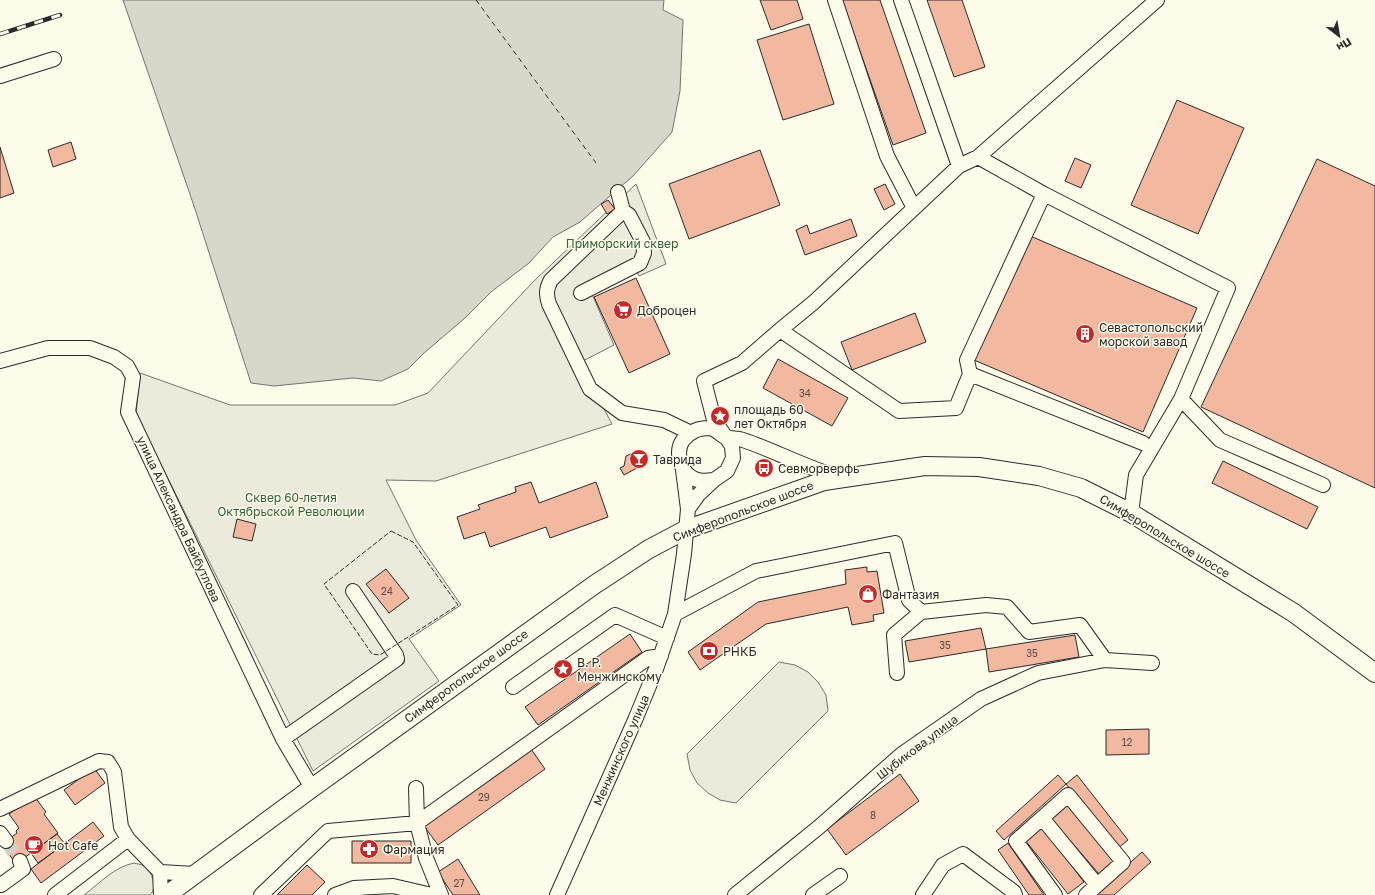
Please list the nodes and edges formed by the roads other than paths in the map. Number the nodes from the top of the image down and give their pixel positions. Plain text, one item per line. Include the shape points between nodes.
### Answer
1 (835, 0) edge
2 (901, 0) edge
3 (1157, 0) edge
4 (54, 59) dead end
5 (0, 76) edge
6 (978, 157) junction
7 (959, 166) junction
8 (618, 192) dead end
9 (1044, 194) junction
10 (914, 208) junction
11 (623, 211) junction
12 (581, 293) dead end
13 (780, 330) junction
14 (0, 361) edge
15 (970, 374) junction
16 (1181, 399) junction
17 (689, 432) junction
18 (726, 438) junction
19 (1143, 443) dead end
20 (683, 470) junction
21 (842, 478) junction
22 (714, 480) junction
23 (1323, 485) dead end
24 (688, 509) junction
25 (1132, 513) junction
26 (686, 530) junction
27 (353, 591) dead end
28 (921, 612) junction
29 (675, 614) junction
30 (667, 638) junction
31 (661, 656) junction
32 (1105, 660) junction
33 (1152, 663) dead end
34 (1371, 665) edge
35 (897, 672) dead end
36 (513, 687) dead end
37 (284, 739) junction
38 (312, 788) junction
39 (416, 788) dead end
40 (0, 809) edge
41 (1042, 818) junction
42 (417, 823) junction
43 (128, 839) junction
44 (20, 861) dead end
45 (160, 872) junction
46 (196, 874) junction
47 (840, 876) dead end
48 (1097, 886) junction
49 (3, 888) edge
50 (355, 891) edge
51 (55, 895) edge
52 (161, 895) edge
53 (166, 895) edge
54 (261, 895) edge
55 (335, 895) edge
56 (432, 895) edge
57 (441, 895) edge
58 (557, 895) edge
59 (735, 895) edge
60 (813, 895) edge
61 (923, 895) edge
62 (1015, 895) edge
63 (1055, 895) edge
64 (1086, 895) edge

1 - 10 street via 887,156
2 - 7 street
3 - 6 street
4 - 5 street
6 - 7 street
6 - 9 street
7 - 10 street
8 - 11 street
9 - 15 street via 967,360
9 - 16 street via 1228,288
10 - 13 street via 813,303
11 - 12 street via 629,215 643,242 644,253 640,263
11 - 17 street via 551,280 546,289 549,304 590,389 622,413 664,420
13 - 15 street via 899,411 956,408
13 - 18 street via 742,363 704,381 714,420
14 - 37 street, улица Александра Байбутлова via 48,348 90,348 114,356 127,366 133,377 128,412
15 - 19 street
16 - 23 street via 1220,440
16 - 25 street via 1136,476
17 - 18 street via 712,428
17 - 20 street via 681,443 679,456
18 - 21 street via 741,439
18 - 22 street via 732,446 733,458 727,471
20 - 22 street via 691,478 701,481
20 - 24 street, Менжинского улица
21 - 25 main road, Симферопольское шоссе via 926,466 978,467 1039,476 1081,488
21 - 26 main road, Симферопольское шоссе via 824,480
22 - 24 street
24 - 26 street, Менжинского улица
25 - 34 main road, Симферопольское шоссе via 1294,613
26 - 29 street, Менжинского улица
26 - 38 main road, Симферопольское шоссе via 649,549 594,585
27 - 37 street via 397,659
28 - 29 street via 909,600 895,543 756,570
28 - 32 street via 986,605 1007,607 1029,632 1080,624
28 - 35 street via 894,636
29 - 30 street, Менжинского улица
30 - 31 street, Менжинского улица
30 - 36 street via 615,615
31 - 42 street via 648,658
31 - 58 street, Менжинского улица
32 - 33 street, Шубикова улица
32 - 59 street, Шубикова улица via 1038,673 981,699 902,754 819,827
37 - 38 street, улица Александра Байбутлова
38 - 46 main road, Симферопольское шоссе
39 - 42 street
40 - 43 street via 99,761 108,762 114,772 121,827
41 - 48 street
41 - 48 street via 1068,795 1123,862
41 - 63 street via 1016,841
42 - 54 street via 328,831
42 - 57 street via 426,858
43 - 45 street
43 - 51 street
44 - 49 street via 23,869
45 - 46 street
45 - 52 street
46 - 53 main road, Симферопольское шоссе
47 - 60 street
48 - 64 street
50 - 55 street
50 - 56 street via 393,886
61 - 62 street via 943,865 963,854

